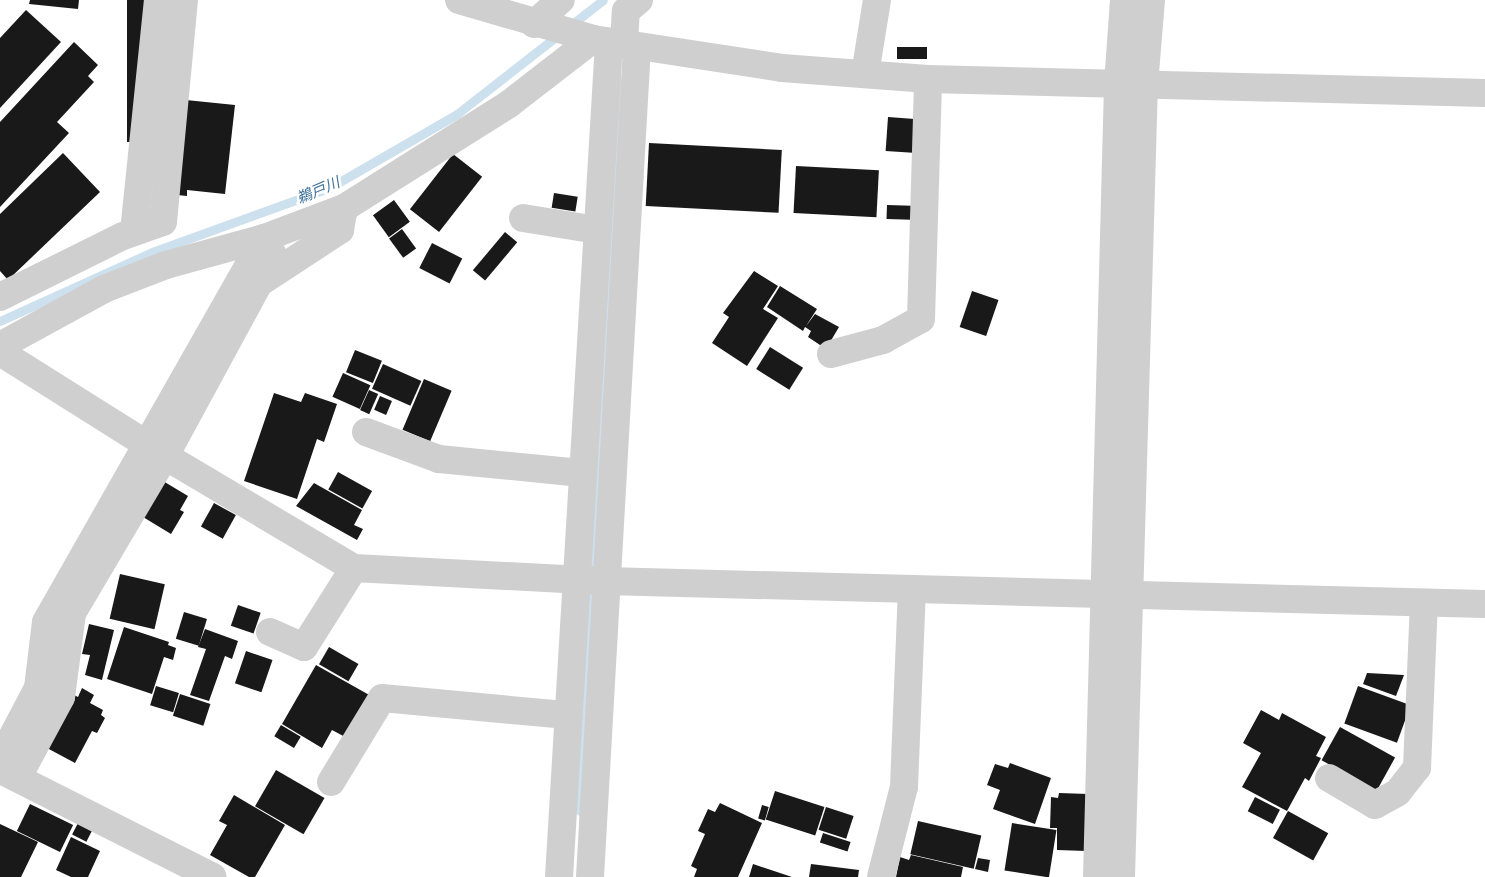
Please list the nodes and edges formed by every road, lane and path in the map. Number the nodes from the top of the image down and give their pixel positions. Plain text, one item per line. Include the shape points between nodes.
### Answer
1 (158, 0) edge
2 (184, 0) edge
3 (459, 0) edge
4 (561, 0) edge
5 (639, 0) edge
6 (876, 0) edge
7 (1124, 0) edge
8 (1150, 0) edge
9 (540, 26) junction
10 (609, 42) junction
11 (864, 74) junction
12 (928, 79) junction
13 (1131, 84) junction
14 (1485, 94) edge
15 (344, 208) junction
16 (523, 218) dead end
17 (597, 230) junction
18 (134, 232) junction
19 (264, 238) junction
20 (281, 269) junction
21 (0, 297) edge
22 (1, 354) edge
23 (831, 354) dead end
24 (366, 432) dead end
25 (156, 450) junction
26 (581, 473) junction
27 (354, 568) junction
28 (576, 578) junction
29 (606, 581) junction
30 (912, 591) junction
31 (1118, 596) junction
32 (1424, 603) junction
33 (1485, 604) edge
34 (270, 632) dead end
35 (568, 715) junction
36 (5, 772) edge
37 (1329, 778) dead end
38 (331, 782) dead end
39 (214, 877) edge
40 (558, 877) edge
41 (590, 877) edge
42 (881, 877) edge
43 (1096, 877) edge
44 (1121, 877) edge

1 - 18 street
2 - 18 street via 162,222
3 - 9 street
4 - 9 street
5 - 10 street via 626,11
6 - 11 street
7 - 13 street
8 - 13 street
9 - 10 street
10 - 11 street via 782,68
10 - 15 street
10 - 17 street
10 - 29 street
11 - 12 street
12 - 13 street
12 - 23 street via 921,319 883,340
13 - 14 street
13 - 31 street
15 - 19 street
15 - 20 street via 340,230
16 - 17 street
17 - 26 street
18 - 21 street
19 - 20 street
19 - 22 street via 166,265 104,289
19 - 25 street
20 - 25 street via 259,283
22 - 25 street
24 - 26 street via 439,459
25 - 27 street
25 - 36 street via 46,622 38,688
26 - 28 street
27 - 28 street
27 - 34 street via 304,647
28 - 29 street
28 - 35 street
29 - 30 street
29 - 41 street
30 - 31 street
30 - 42 street via 904,787
31 - 32 street
31 - 43 street
31 - 44 street
32 - 33 street
32 - 37 street via 1417,768 1398,792 1375,805
35 - 38 street via 382,698
35 - 40 street
36 - 39 street

